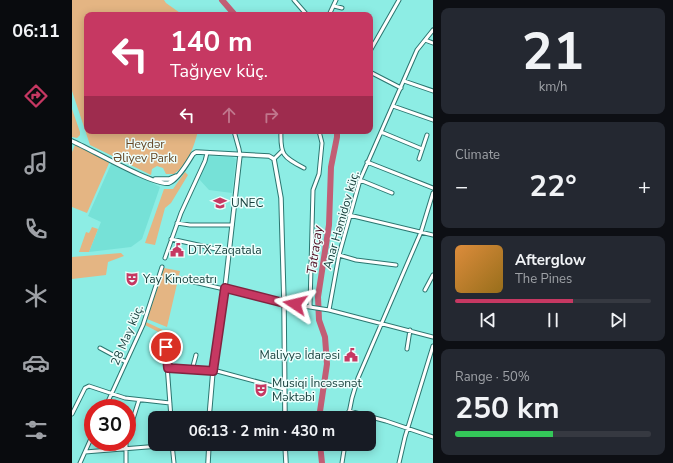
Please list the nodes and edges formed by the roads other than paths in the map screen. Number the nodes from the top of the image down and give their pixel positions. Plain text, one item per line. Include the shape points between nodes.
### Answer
1 (294, 0) edge
2 (336, 0) edge
3 (399, 0) edge
4 (334, 6) junction
5 (342, 8) dead end
6 (305, 12) edge
7 (331, 12) edge
8 (433, 30) edge
9 (425, 40) junction
10 (433, 43) edge
11 (373, 46) edge
12 (373, 74) edge
13 (404, 81) junction
14 (401, 88) junction
15 (433, 91) edge
16 (393, 106) junction
17 (433, 120) edge
18 (381, 132) junction
19 (235, 134) edge
20 (281, 134) edge
21 (320, 134) edge
22 (427, 134) dead end
23 (72, 141) edge
24 (422, 149) junction
25 (282, 151) junction
26 (207, 153) junction
27 (240, 155) junction
28 (274, 159) junction
29 (419, 159) dead end
30 (367, 162) junction
31 (304, 168) dead end
32 (360, 180) junction
33 (433, 188) edge
34 (392, 193) dead end
35 (433, 193) edge
36 (349, 215) junction
37 (177, 223) junction
38 (232, 225) junction
39 (421, 232) junction
40 (433, 235) edge
41 (171, 239) junction
42 (230, 252) junction
43 (339, 255) junction
44 (165, 258) dead end
45 (396, 265) dead end
46 (162, 267) dead end
47 (433, 275) edge
48 (181, 279) dead end
49 (225, 288) junction
50 (425, 290) dead end
51 (284, 303) junction
52 (311, 306) junction
53 (329, 310) junction
54 (382, 324) junction
55 (410, 330) junction
56 (433, 337) edge
57 (165, 338) dead end
58 (433, 346) edge
59 (100, 348) dead end
60 (407, 349) dead end
61 (196, 355) dead end
62 (126, 362) junction
63 (168, 368) junction
64 (192, 370) junction
65 (213, 371) junction
66 (284, 389) junction
67 (111, 394) junction
68 (109, 399) edge
69 (139, 400) junction
70 (170, 403) junction
71 (136, 410) edge
72 (170, 411) edge
73 (210, 411) edge
74 (285, 411) edge
75 (350, 411) edge
76 (72, 414) edge
77 (376, 418) edge
78 (407, 428) junction
79 (433, 437) edge
80 (148, 446) edge
81 (136, 447) edge
82 (95, 451) edge
83 (125, 451) edge
84 (173, 451) edge
85 (209, 451) edge
86 (285, 451) edge
87 (344, 451) edge
88 (85, 452) joint
89 (80, 463) edge
90 (126, 463) edge
91 (174, 463) edge
92 (208, 463) edge
93 (286, 463) edge
94 (342, 463) edge
95 (398, 463) edge

1 - 6 street
2 - 4 street
3 - 11 street
4 - 5 street
4 - 7 street
8 - 9 street, Anar Həmidov küç.
9 - 10 street
9 - 13 street, Anar Həmidov küç. via 417,50
12 - 14 street
13 - 14 street, Anar Həmidov küç.
13 - 15 street
14 - 16 street, Anar Həmidov küç.
16 - 17 street
16 - 18 street, Anar Həmidov küç.
18 - 24 street
18 - 30 street, Anar Həmidov küç.
19 - 27 street
20 - 25 street
21 - 52 street via 322,143 319,174 313,190
22 - 24 street
23 - 26 street via 164,183 170,183 179,175 193,154
24 - 29 street
25 - 28 street
25 - 31 street via 286,158
26 - 27 street
26 - 37 street
27 - 28 street via 270,156
27 - 38 street
28 - 51 street via 280,191
30 - 32 street, Anar Həmidov küç.
30 - 33 street
32 - 34 street
32 - 36 street, Anar Həmidov küç.
35 - 39 street
36 - 39 street
36 - 43 street, Anar Həmidov küç.
37 - 38 street
37 - 41 street
38 - 42 street
39 - 40 street
39 - 54 street
41 - 42 street
41 - 44 street
42 - 49 street
43 - 45 street
43 - 53 street, Anar Həmidov küç.
46 - 62 street, 28 May küç.
47 - 50 street
48 - 49 street
49 - 51 street
49 - 65 street
51 - 52 street
51 - 66 street
52 - 53 street
53 - 54 street
54 - 55 street
54 - 75 street via 356,384
55 - 56 street
55 - 60 street
57 - 63 street
58 - 78 street
59 - 62 street
61 - 64 street
62 - 67 street, 28 May küç.
63 - 64 street
63 - 70 street
64 - 65 street
65 - 66 street
65 - 73 street
66 - 74 street
67 - 68 street, 28 May küç.
67 - 69 street
67 - 76 street via 87,386
69 - 70 street
69 - 71 street
70 - 72 street
77 - 78 street
78 - 79 street
78 - 95 street
80 - 81 street
82 - 88 street
83 - 90 street
84 - 91 street
85 - 92 street
86 - 93 street
87 - 94 street
88 - 89 street

